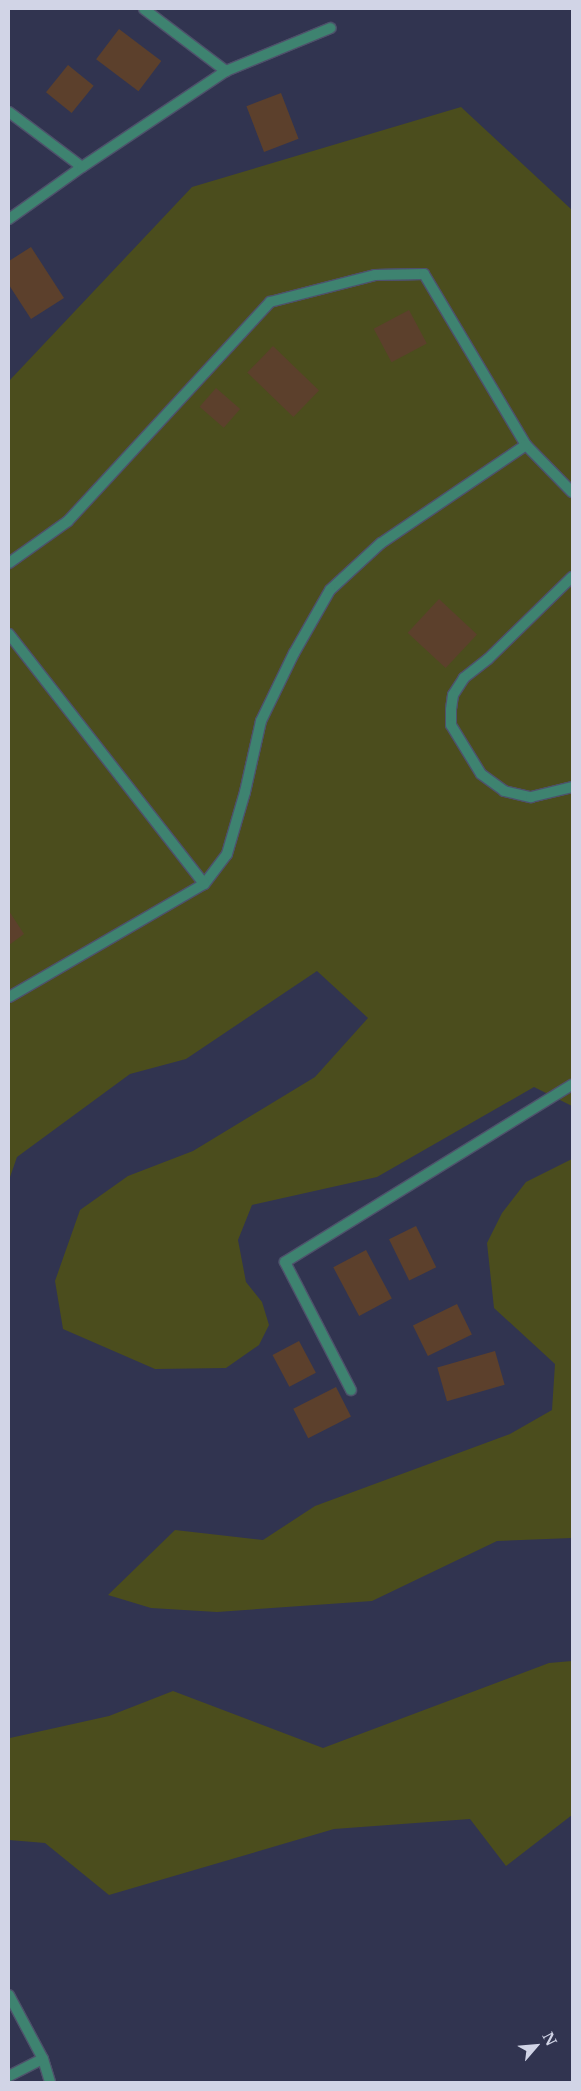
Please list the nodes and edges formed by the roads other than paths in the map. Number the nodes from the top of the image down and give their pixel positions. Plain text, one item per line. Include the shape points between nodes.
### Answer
1 (144, 9) edge
2 (331, 28) dead end
3 (226, 71) junction
4 (9, 112) edge
5 (82, 166) junction
6 (9, 219) edge
7 (526, 445) junction
8 (572, 492) edge
9 (9, 563) edge
10 (572, 577) edge
11 (9, 634) edge
12 (572, 787) edge
13 (204, 884) junction
14 (9, 997) edge
15 (572, 1085) edge
16 (351, 1390) dead end
17 (9, 1995) edge
18 (43, 2059) junction
19 (9, 2076) edge
20 (50, 2082) edge

1 - 3 street
2 - 3 street
3 - 5 street
4 - 5 street
5 - 6 street
7 - 8 street
7 - 9 street via 424,274 375,275 270,302 68,522
7 - 13 street via 381,543 330,590 261,721 246,792 227,854
10 - 12 street via 488,659 464,678 453,695 450,710 451,725 481,774 504,791 531,797
11 - 13 street
13 - 14 street
15 - 16 street via 285,1262
17 - 18 street
18 - 19 street
18 - 20 street

